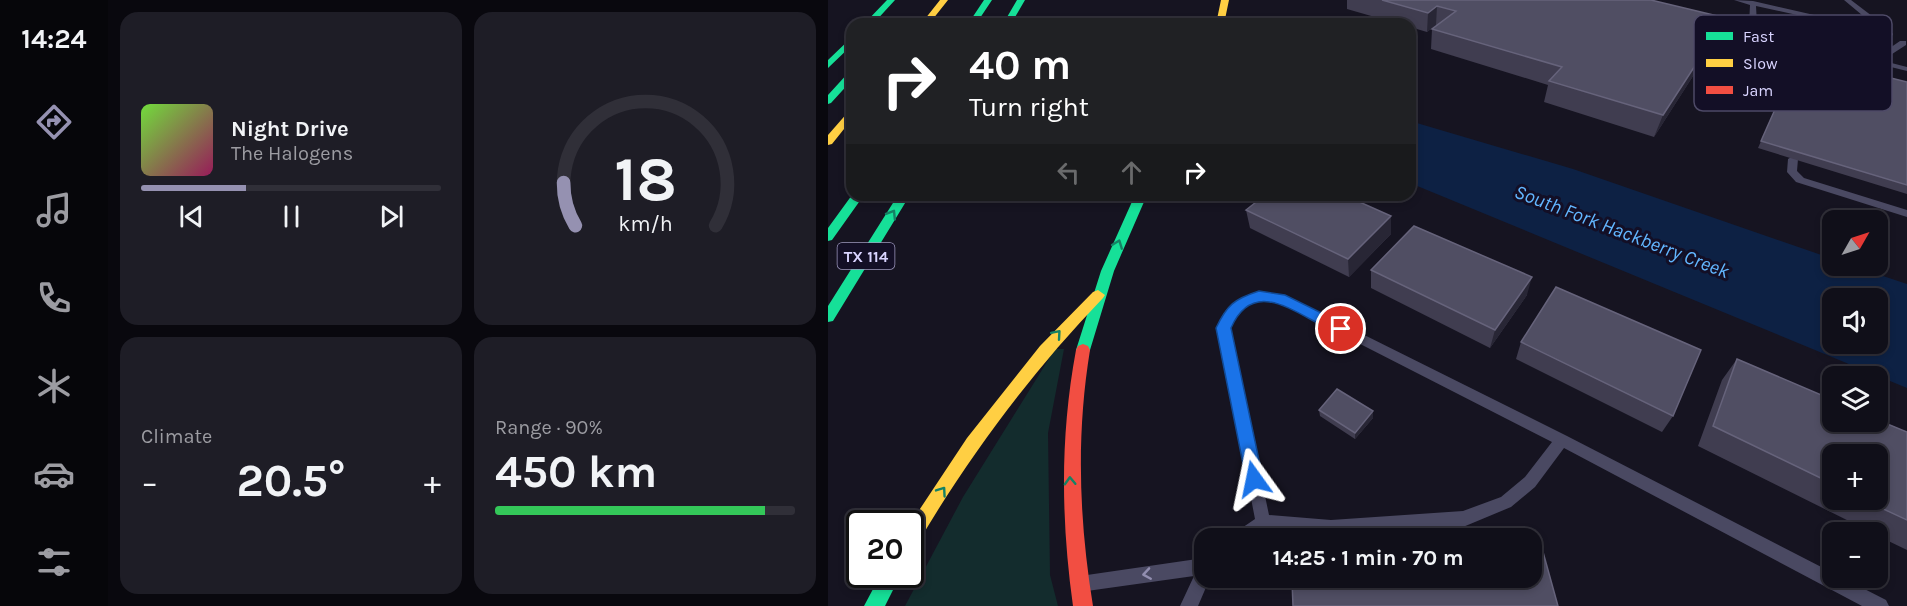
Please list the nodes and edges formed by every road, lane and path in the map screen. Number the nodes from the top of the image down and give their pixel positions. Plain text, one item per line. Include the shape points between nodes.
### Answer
1 (891, 0) edge
2 (944, 0) edge
3 (988, 0) edge
4 (1021, 0) edge
5 (1225, 0) edge
6 (1737, 0) edge
7 (1836, 0) edge
8 (1849, 2) edge
9 (1752, 3) junction
10 (1753, 15) edge
11 (1805, 15) edge
12 (1865, 15) edge
13 (874, 18) edge
14 (930, 18) edge
15 (976, 18) edge
16 (1010, 18) edge
17 (1221, 18) edge
18 (1892, 36) edge
19 (1905, 44) edge
20 (846, 46) edge
21 (828, 65) edge
22 (1892, 65) edge
23 (1907, 69) edge
24 (846, 81) edge
25 (828, 101) edge
26 (846, 120) edge
27 (828, 142) edge
28 (1793, 159) edge
29 (854, 201) edge
30 (900, 201) edge
31 (1138, 201) edge
32 (1907, 214) edge
33 (828, 237) edge
34 (1098, 295) junction
35 (828, 317) edge
36 (1562, 440) junction
37 (924, 516) edge
38 (1263, 522) junction
39 (1255, 528) edge
40 (1194, 567) edge
41 (1079, 584) junction
42 (884, 588) edge
43 (1197, 588) edge
44 (874, 606) edge
45 (1083, 606) edge
46 (1189, 606) edge
47 (1880, 606) edge

1 - 13 main road
2 - 14 main road
3 - 15 main road
4 - 16 main road
5 - 17 main road
6 - 9 lane
7 - 8 lane
8 - 12 lane
9 - 10 lane
9 - 11 lane
18 - 19 lane
20 - 21 main road
22 - 23 lane
24 - 25 main road
26 - 27 main road
28 - 32 lane via 1792,172 1800,180
29 - 33 main road
35 -> 30 main road, TX 114
34 -> 31 main road
37 -> 34 main road via 1033,362
41 -> 34 main road via 1072,526 1070,447 1074,395
36 - 38 lane via 1530,482 1506,502 1463,519 1330,528
36 - 38 lane via 1280,298 1259,296 1240,303 1224,328
36 - 47 lane
38 - 39 lane
40 -> 41 lane
41 - 45 main road
42 - 44 main road
43 - 46 lane

